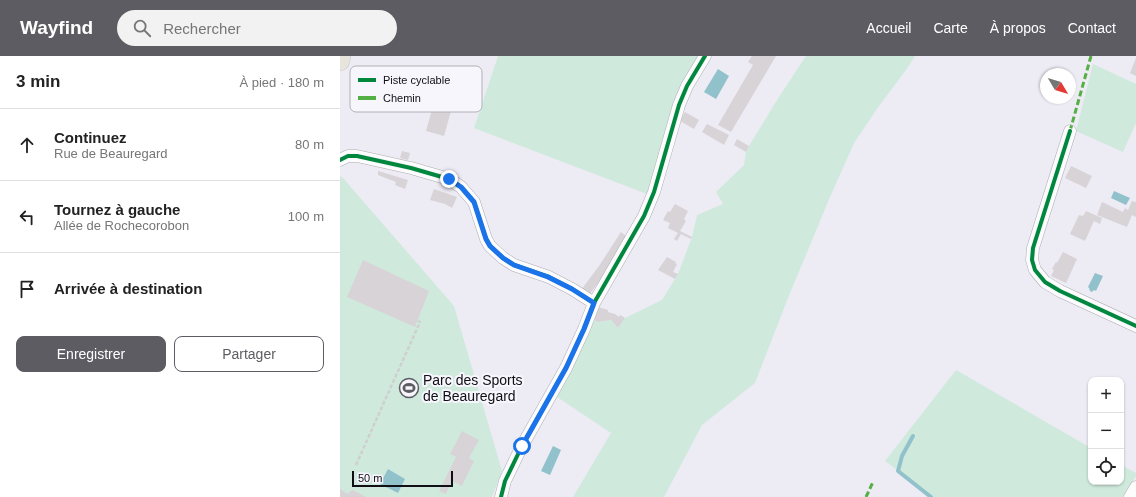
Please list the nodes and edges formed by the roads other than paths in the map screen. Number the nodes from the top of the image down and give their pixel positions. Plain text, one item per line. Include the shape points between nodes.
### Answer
1 (342, 56) edge
2 (706, 56) edge
3 (340, 61) edge
4 (1070, 131) dead end
5 (340, 160) edge
6 (593, 306) junction
7 (1136, 326) edge
8 (1136, 487) edge
9 (501, 497) edge
10 (1130, 497) edge

1 - 3 main road
2 - 6 street via 687,86 679,105 654,192 644,216
4 - 7 street via 1033,248 1032,260 1035,270 1045,282 1060,291
5 - 6 street via 348,156 357,156 449,179 461,187 474,202 486,239 503,258 572,289
6 - 9 street via 566,368 505,481
8 - 10 street

